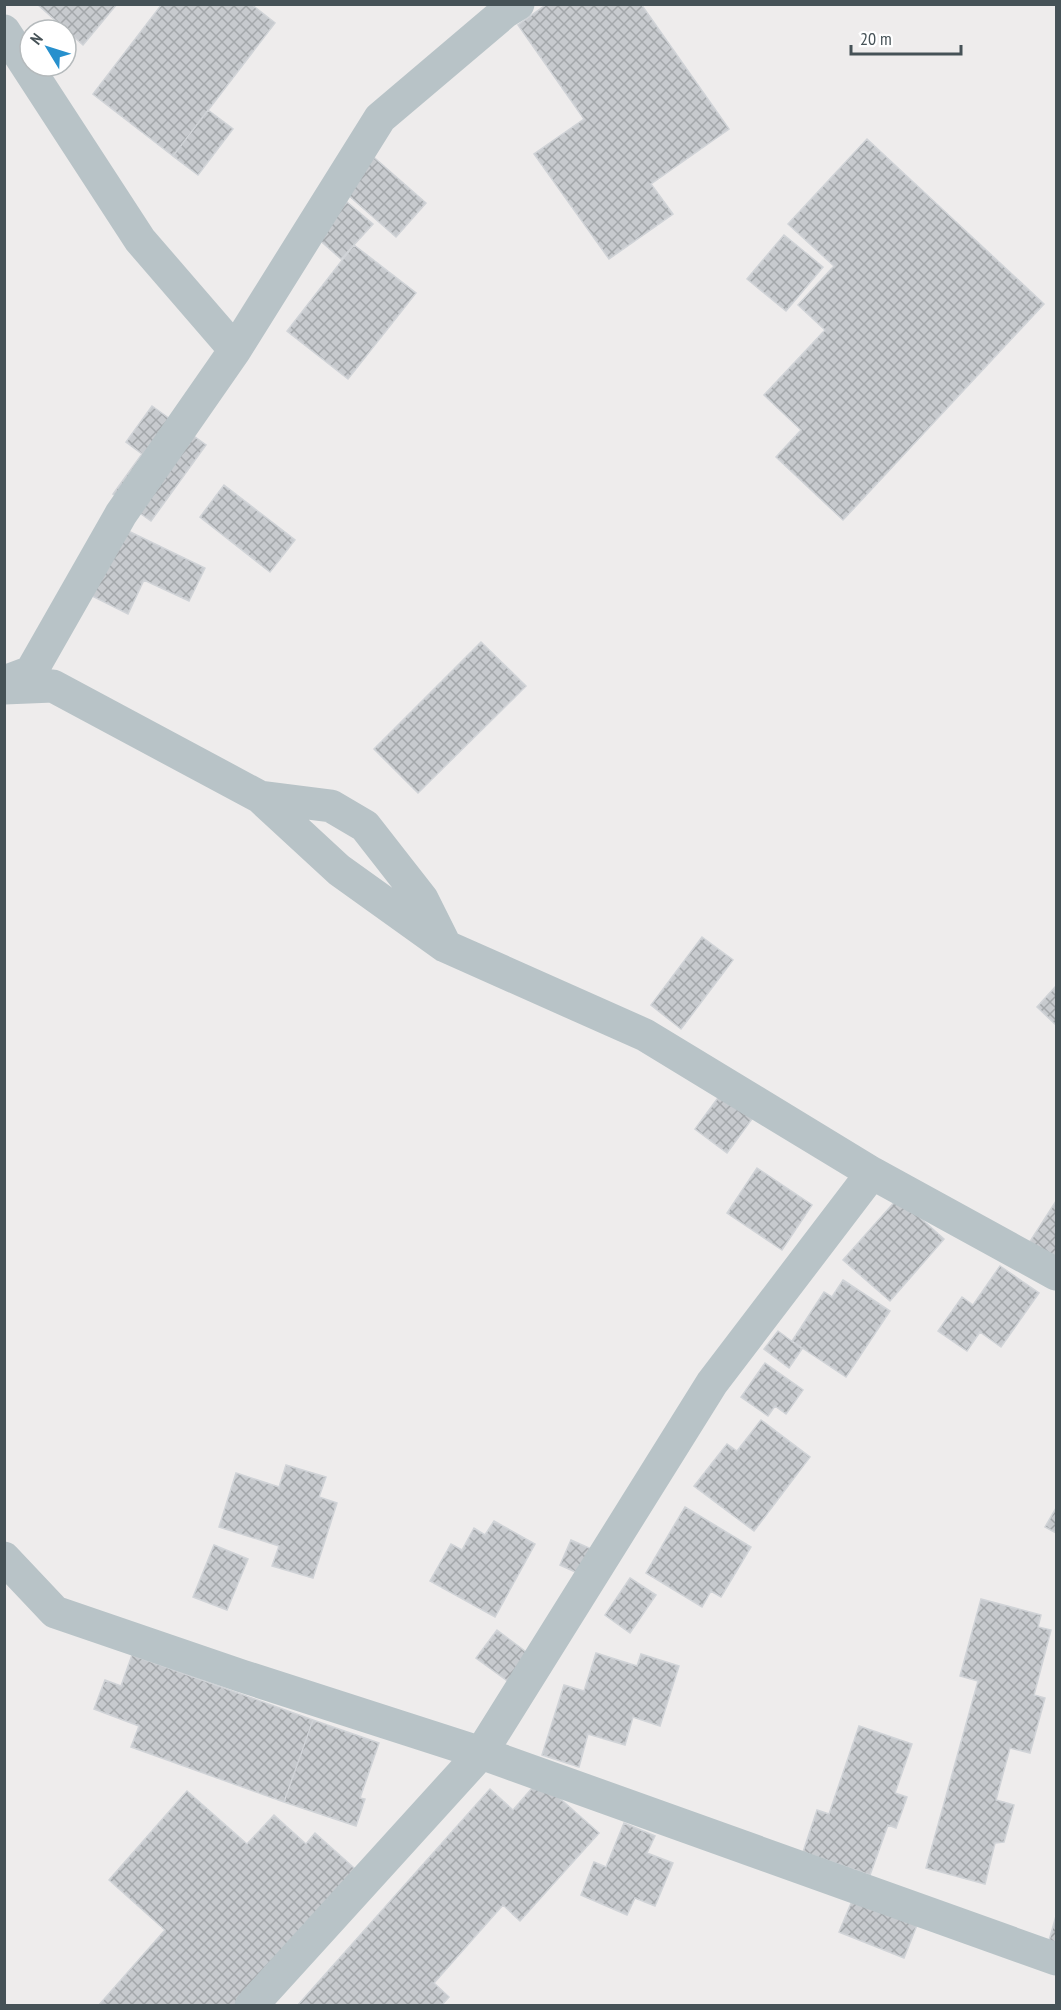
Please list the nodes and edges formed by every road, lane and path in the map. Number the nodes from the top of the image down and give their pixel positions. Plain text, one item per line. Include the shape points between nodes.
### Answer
1 (518, 4) edge
2 (4, 31) edge
3 (235, 350) junction
4 (11, 675) edge
5 (260, 797) junction
6 (445, 946) junction
7 (872, 1173) junction
8 (1056, 1274) edge
9 (4, 1558) edge
10 (481, 1752) junction
11 (1056, 1959) edge
12 (251, 2006) edge

1 - 3 street via 380,118
2 - 3 street via 140,240
3 - 4 street
4 - 5 street via 53,686
5 - 6 street via 339,870
5 - 6 street via 331,806 365,826 422,899
6 - 7 street via 645,1035
7 - 8 street
7 - 10 street via 712,1383
9 - 10 street via 56,1612
10 - 11 street
10 - 12 street

